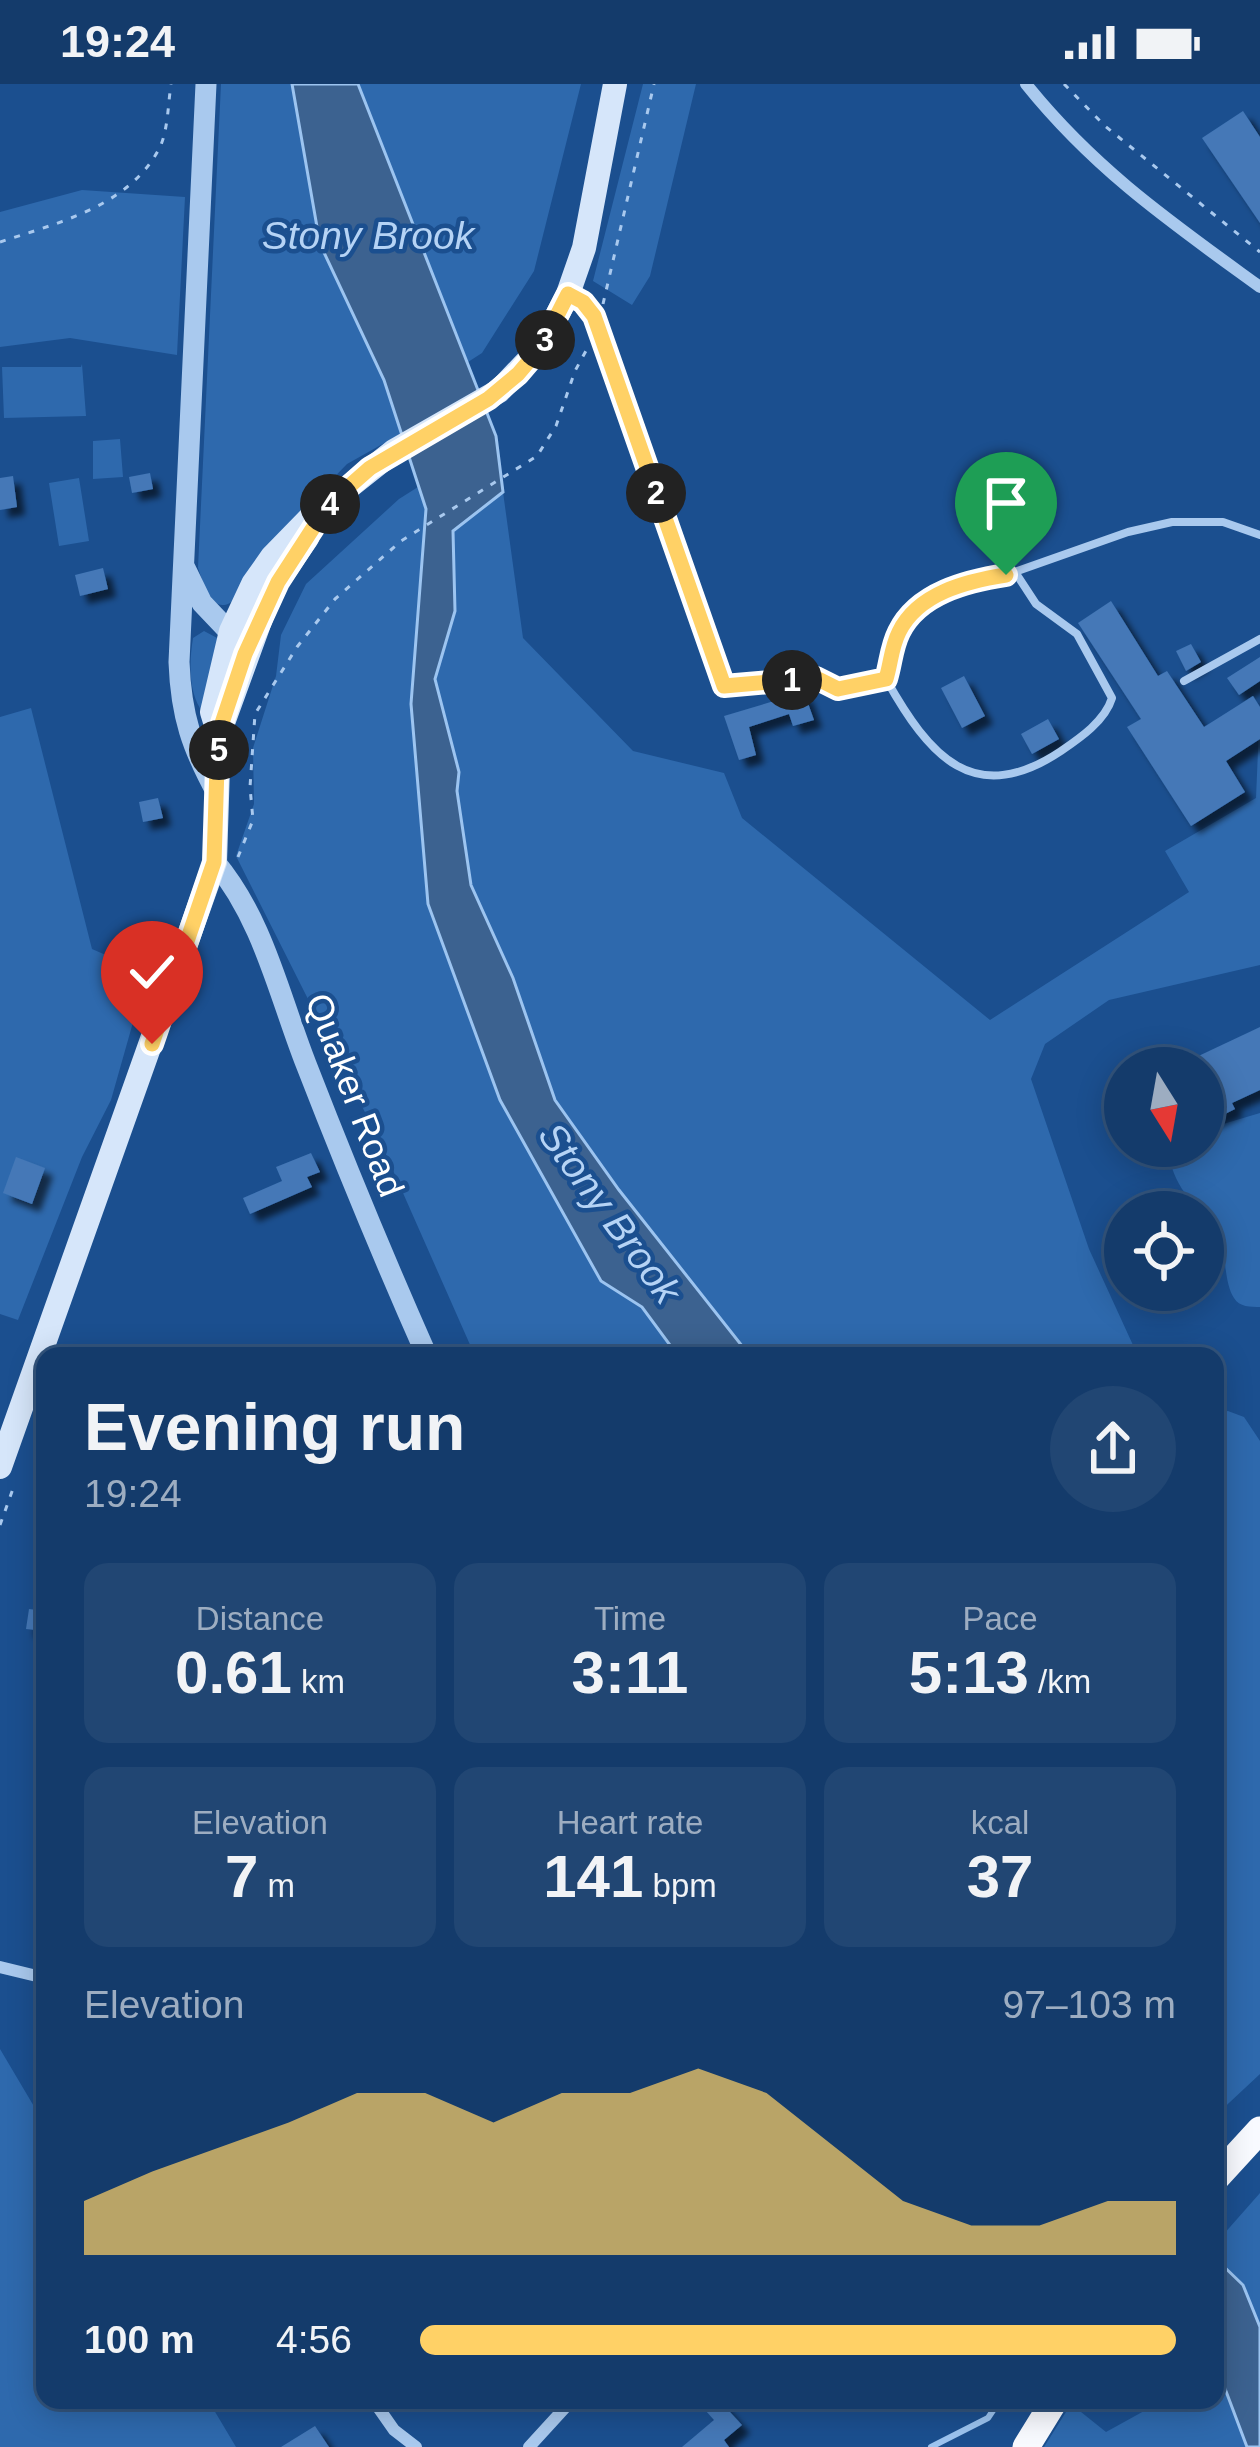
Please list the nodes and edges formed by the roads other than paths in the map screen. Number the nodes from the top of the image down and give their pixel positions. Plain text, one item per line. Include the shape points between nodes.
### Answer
1 (206, 84) edge
2 (615, 84) edge
3 (1026, 84) edge
4 (1260, 287) edge
5 (568, 294) junction
6 (328, 505) junction
7 (1260, 535) edge
8 (183, 562) junction
9 (1015, 572) junction
10 (225, 627) junction
11 (179, 637) junction
12 (1260, 639) edge
13 (245, 654) junction
14 (886, 679) junction
15 (1184, 681) dead end
16 (183, 704) junction
17 (218, 735) junction
18 (219, 796) junction
19 (214, 862) junction
20 (42, 1347) edge
21 (423, 1347) edge
22 (36, 1365) edge
23 (0, 1467) edge
24 (0, 1967) edge
25 (36, 1976) edge
26 (1260, 2131) edge
27 (1224, 2169) edge
28 (379, 2409) edge
29 (564, 2409) edge
30 (1049, 2409) edge
31 (416, 2447) edge
32 (530, 2447) edge
33 (1026, 2447) edge

1 - 8 street
2 - 5 main road
3 - 4 street via 1102,168
5 - 6 main road via 518,374 370,468
5 - 14 lane via 598,328 724,686 816,678 838,689
6 - 10 main road via 272,557
6 - 13 main road via 278,582
7 - 9 lane via 1223,522 1172,522
8 - 10 street via 202,603
8 - 11 street
9 - 14 lane via 958,586 918,609 898,633
9 - 14 lane via 1036,604 1077,634 1112,698 1079,739 1047,760 987,779 922,736
10 - 11 street via 198,623
10 - 13 street
10 - 17 main road via 212,712
11 - 16 street
12 - 15 lane
13 - 17 main road
16 - 17 street
16 - 18 street via 194,750
17 - 18 main road
18 - 19 main road
19 - 20 main road
19 - 21 street, Quaker Road via 256,924
22 - 23 main road
24 - 25 street
26 - 27 highway
28 - 31 street
29 - 32 street
30 - 33 highway

